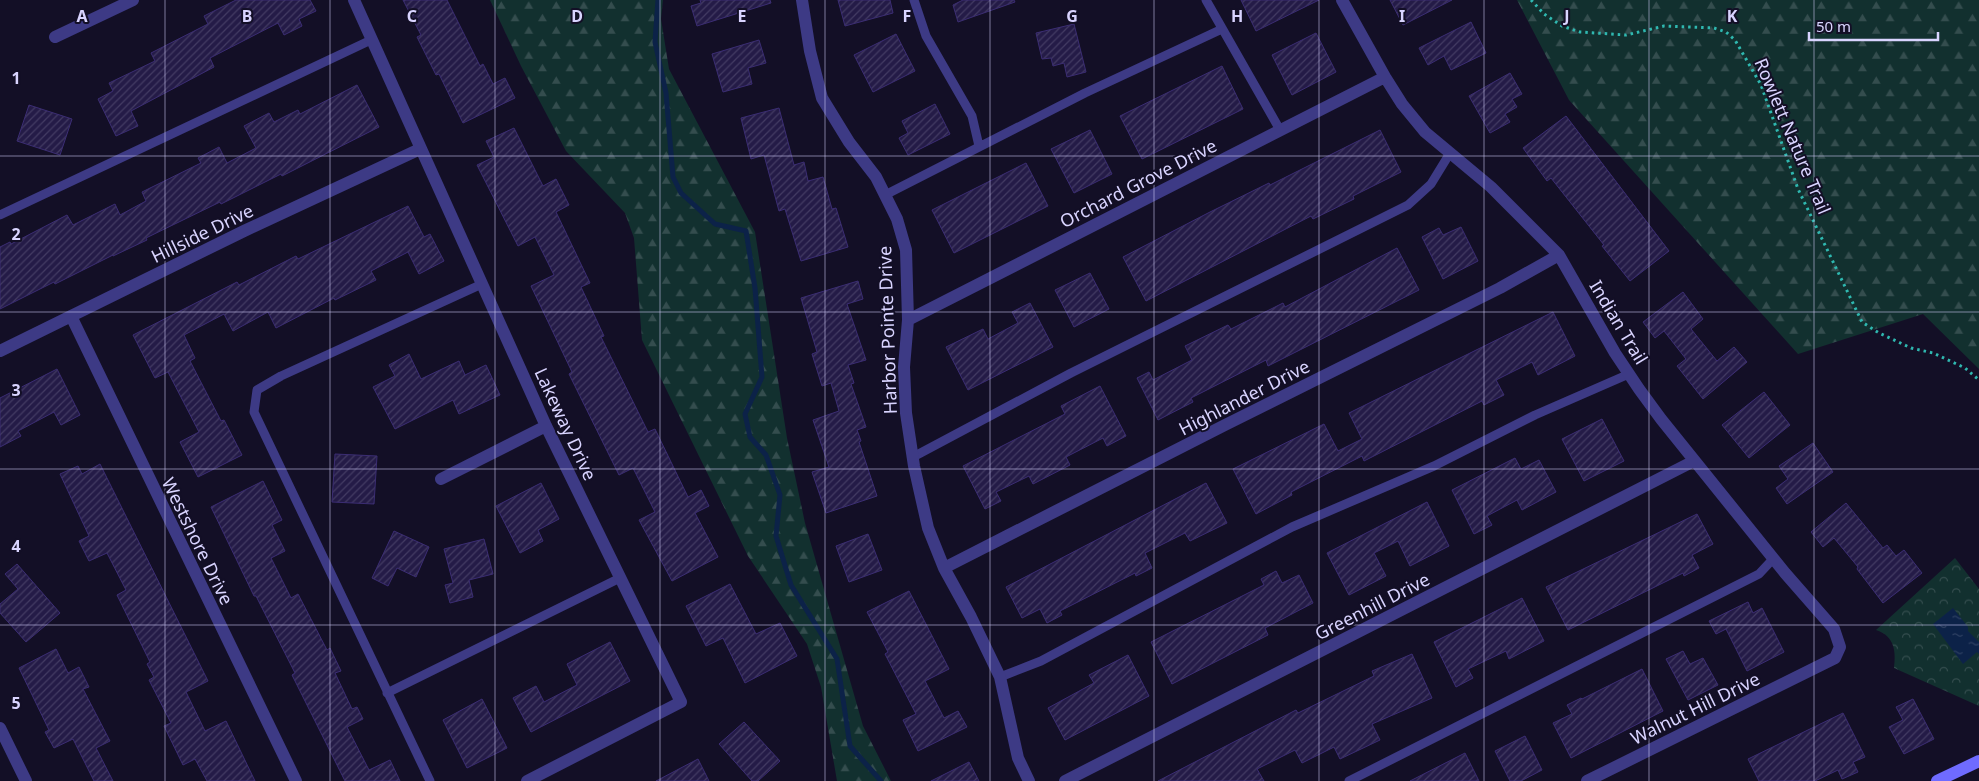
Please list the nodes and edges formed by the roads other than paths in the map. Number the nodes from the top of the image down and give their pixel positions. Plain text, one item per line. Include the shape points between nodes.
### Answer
1 (132, 0) edge
2 (354, 0) edge
3 (802, 0) edge
4 (914, 0) edge
5 (1206, 0) edge
6 (1342, 0) edge
7 (1222, 29) junction
8 (55, 37) dead end
9 (371, 40) junction
10 (1384, 77) junction
11 (1280, 130) junction
12 (979, 146) junction
13 (420, 149) junction
14 (1450, 153) junction
15 (885, 195) junction
16 (0, 215) edge
17 (1558, 255) junction
18 (482, 284) junction
19 (71, 316) junction
20 (908, 320) junction
21 (0, 351) edge
22 (1629, 374) junction
23 (546, 426) junction
24 (913, 457) junction
25 (1694, 461) junction
26 (440, 479) dead end
27 (1773, 559) junction
28 (944, 568) junction
29 (620, 578) junction
30 (1818, 667) joint
31 (1000, 677) junction
32 (387, 693) junction
33 (0, 728) edge
34 (1979, 761) edge
35 (26, 781) edge
36 (296, 781) edge
37 (430, 781) edge
38 (527, 781) edge
39 (1029, 781) edge
40 (1064, 781) edge
41 (1349, 781) edge
42 (1587, 781) edge
43 (1937, 781) edge

1 - 8 street
2 - 9 street, Lakeway Drive
3 - 15 street, Harbor Pointe Drive via 822,98
4 - 12 lane via 926,36 972,116
5 - 7 lane
6 - 10 street, Indian Trail
7 - 11 lane
7 - 12 lane
9 - 13 street, Lakeway Drive
9 - 16 lane
10 - 11 street, Orchard Grove Drive
10 - 14 street, Indian Trail via 1425,132
11 - 20 street, Orchard Grove Drive
12 - 15 lane
13 - 18 street, Lakeway Drive
13 - 19 street, Hillside Drive
14 - 17 street, Indian Trail via 1491,187
14 - 24 lane via 1431,184 1408,205 1071,373
15 - 20 street, Harbor Pointe Drive via 897,219 906,250
17 - 22 street, Indian Trail
17 - 28 street, Highlander Drive via 1500,288
18 - 23 street, Lakeway Drive
18 - 32 lane via 257,390 254,412
19 - 21 street, Hillside Drive
19 - 36 street, Westshore Drive
20 - 24 street, Harbor Pointe Drive via 904,367 906,413
22 - 25 street, Indian Trail
22 - 31 lane via 1535,415 1434,466 1292,527 1041,661
23 - 26 street
23 - 29 street, Lakeway Drive
24 - 28 street, Harbor Pointe Drive via 928,528
25 - 27 street, Indian Trail
25 - 40 street, Greenhill Drive
27 - 30 street, Indian Trail via 1834,629 1840,647 1838,653
27 - 41 lane via 1759,574
28 - 31 street, Harbor Pointe Drive
29 - 32 lane
29 - 38 street, Lakeway Drive via 681,702
30 - 42 street, Walnut Hill Drive
31 - 39 street, Harbor Pointe Drive via 1018,758
32 - 37 lane
33 - 35 street
34 - 43 main road

